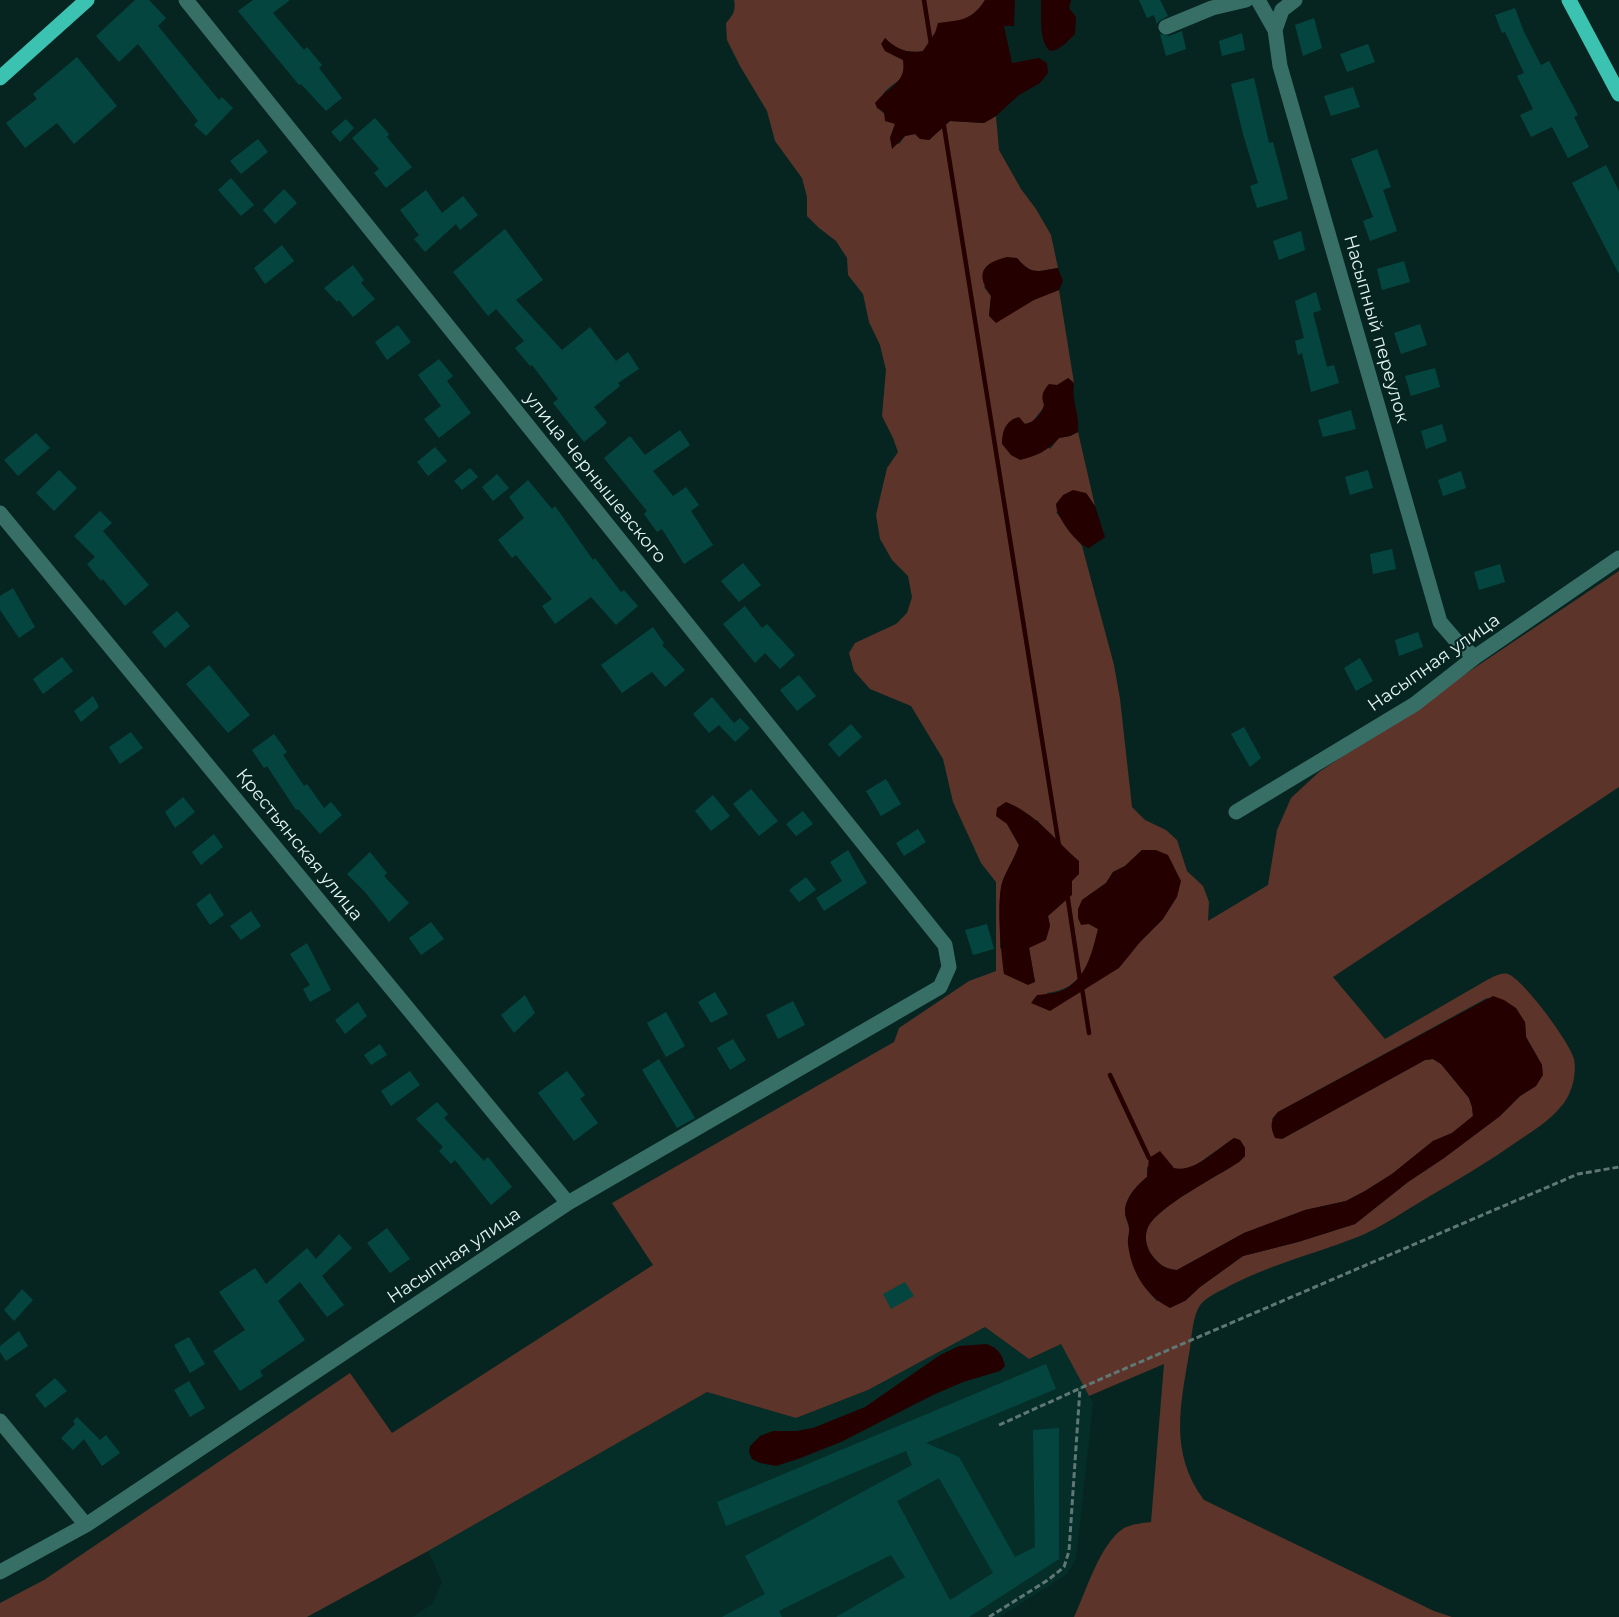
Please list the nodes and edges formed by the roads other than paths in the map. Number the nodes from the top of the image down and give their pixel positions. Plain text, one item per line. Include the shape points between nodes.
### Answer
1 (87, 0) edge
2 (186, 0) edge
3 (1246, 0) edge
4 (1258, 0) edge
5 (1295, 0) edge
6 (1569, 0) edge
7 (1166, 27) dead end
8 (1275, 30) junction
9 (0, 78) edge
10 (1619, 94) edge
11 (0, 513) edge
12 (1619, 558) edge
13 (1475, 657) junction
14 (1236, 812) dead end
15 (940, 987) joint
16 (568, 1203) junction
17 (0, 1421) edge
18 (86, 1525) junction
19 (0, 1572) edge

1 - 9 main road
2 - 15 street, улица Чернышевского via 945,945 949,967
3 - 7 street via 1212,8
4 - 8 street, Насыпный переулок
5 - 8 street via 1282,10
6 - 10 main road
8 - 13 street, Насыпный переулок via 1280,66 1440,622
11 - 16 street, Крестьянская улица
12 - 13 street, Насыпная улица
13 - 14 street, Насыпная улица via 1415,704
15 - 16 street, Насыпная улица
16 - 18 street, Насыпная улица
17 - 18 street
18 - 19 street, Насыпная улица

